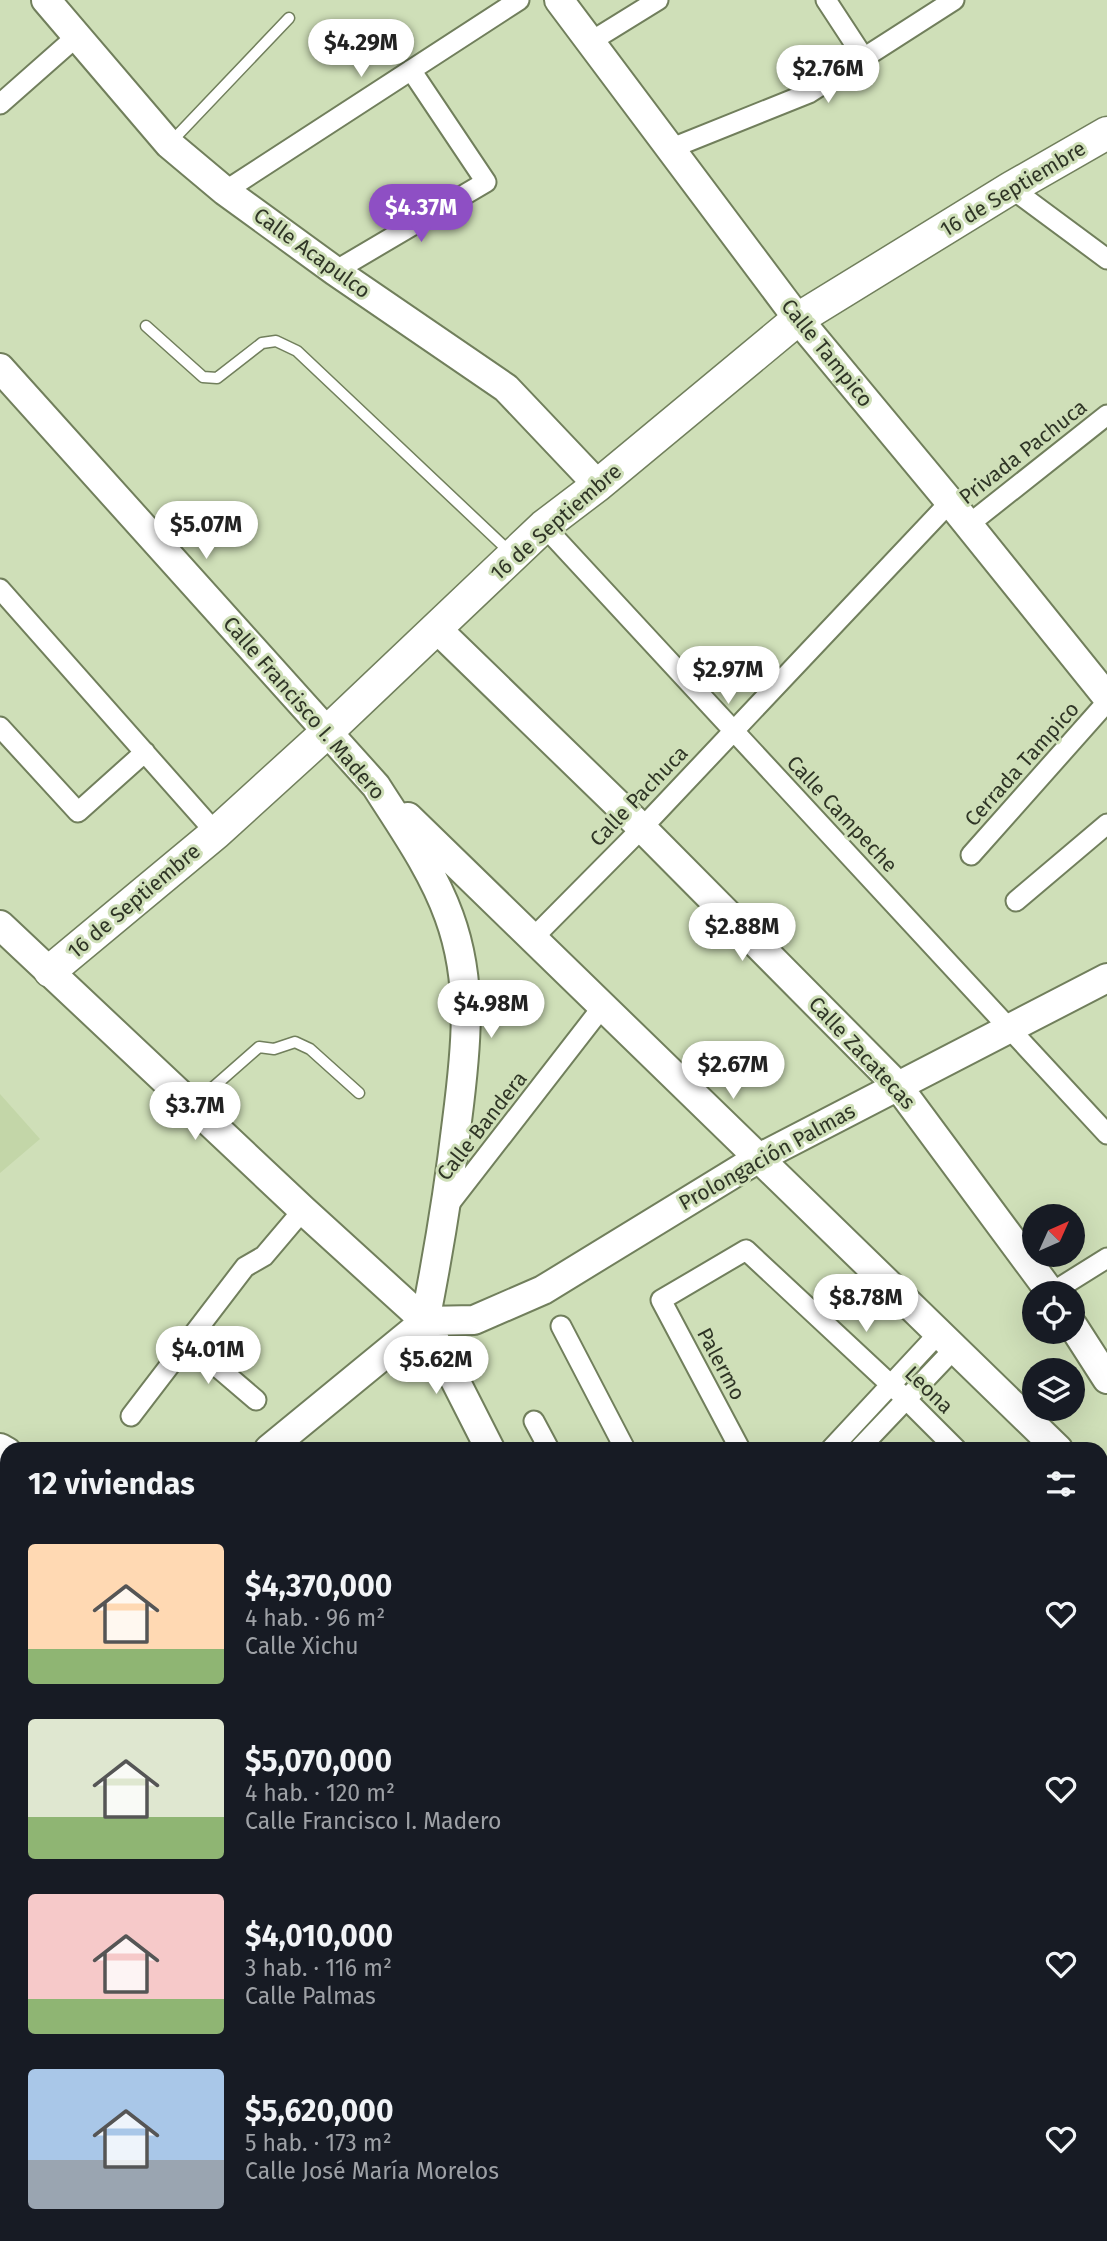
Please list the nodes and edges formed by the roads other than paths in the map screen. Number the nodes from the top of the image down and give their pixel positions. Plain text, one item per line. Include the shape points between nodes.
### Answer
1 (46, 0) edge
2 (519, 0) edge
3 (559, 0) edge
4 (658, 0) edge
5 (826, 0) edge
6 (954, 0) edge
7 (289, 18) dead end
8 (76, 37) junction
9 (590, 41) junction
10 (863, 58) junction
11 (411, 70) junction
12 (0, 104) edge
13 (1107, 133) edge
14 (169, 144) junction
15 (672, 148) junction
16 (1011, 188) junction
17 (225, 191) junction
18 (1107, 259) edge
19 (335, 271) junction
20 (798, 320) junction
21 (146, 326) dead end
22 (1, 370) edge
23 (1107, 415) edge
24 (598, 485) junction
25 (950, 502) junction
26 (968, 525) junction
27 (544, 526) junction
28 (514, 555) junction
29 (0, 589) edge
30 (437, 629) junction
31 (1107, 700) edge
32 (0, 727) edge
33 (733, 730) junction
34 (327, 732) junction
35 (145, 752) junction
36 (376, 786) junction
37 (1107, 824) edge
38 (642, 828) junction
39 (216, 832) junction
40 (971, 855) dead end
41 (1016, 901) dead end
42 (1, 926) edge
43 (533, 938) junction
44 (50, 971) junction
45 (1107, 978) edge
46 (603, 1006) junction
47 (1010, 1027) junction
48 (897, 1085) junction
49 (359, 1093) dead end
50 (193, 1105) junction
51 (1107, 1133) edge
52 (757, 1158) junction
53 (447, 1208) junction
54 (303, 1210) junction
55 (1107, 1258) edge
56 (1042, 1281) edge
57 (1070, 1281) edge
58 (661, 1300) joint
59 (425, 1321) junction
60 (561, 1326) dead end
61 (187, 1341) junction
62 (946, 1341) junction
63 (1085, 1344) edge
64 (1107, 1379) edge
65 (891, 1385) junction
66 (906, 1398) junction
67 (256, 1400) dead end
68 (131, 1416) dead end
69 (534, 1421) dead end
70 (278, 1442) edge
71 (486, 1442) edge
72 (545, 1442) edge
73 (621, 1442) edge
74 (736, 1442) edge
75 (838, 1442) edge
76 (865, 1442) edge
77 (949, 1442) edge
78 (1051, 1442) edge

1 - 8 main road, Calle Acapulco
2 - 11 street
3 - 9 main road, Calle Tampico
4 - 9 street
5 - 10 street
6 - 10 street
7 - 14 lane
8 - 12 street
8 - 14 main road, Calle Acapulco
9 - 15 main road, Calle Tampico
10 - 15 street via 809,93
11 - 17 street
11 - 19 street via 486,181
13 - 16 main road, 16 de Septiembre
14 - 17 main road, Calle Acapulco
15 - 20 main road, Calle Tampico
16 - 18 street
16 - 20 main road, 16 de Septiembre
17 - 19 main road, Calle Acapulco
19 - 24 main road, Calle Acapulco via 506,388
20 - 24 main road, 16 de Septiembre
20 - 25 main road, Calle Tampico
21 - 28 lane via 203,377 217,378 262,343 276,341 298,351
22 - 34 main road, Calle Francisco I. Madero
23 - 26 street, Privada Pachuca
24 - 27 main road, 16 de Septiembre
25 - 26 main road, Calle Tampico
25 - 33 street, Calle Pachuca
26 - 31 main road, Calle Tampico
27 - 28 main road, 16 de Septiembre
27 - 33 street, Calle Campeche
28 - 30 main road, 16 de Septiembre
29 - 35 street
30 - 34 main road, 16 de Septiembre
30 - 38 main road, Calle Zacatecas
31 - 40 street, Cerrada Tampico
32 - 35 street via 78,812
33 - 38 street, Calle Pachuca
33 - 47 street, Calle Campeche
34 - 36 main road, Calle Francisco I. Madero
34 - 39 main road, 16 de Septiembre
35 - 39 street
36 - 43 main road
36 - 53 main road, Calle Francisco I. Madero via 418,852 449,916 465,979 467,1041
37 - 41 street
38 - 43 street, Calle Pachuca
38 - 48 main road, Calle Zacatecas
39 - 44 main road, 16 de Septiembre
42 - 44 main road
43 - 46 main road
44 - 50 main road
45 - 47 main road, Prolongación Palmas
46 - 52 main road
46 - 53 street, Calle Bandera
47 - 48 main road, Prolongación Palmas
47 - 51 street, Calle Campeche
48 - 52 main road, Prolongación Palmas
48 - 56 main road, Calle Zacatecas
49 - 50 lane via 310,1049 295,1042 274,1049 259,1047
50 - 54 main road
52 - 59 main road, Prolongación Palmas via 543,1290 474,1320
52 - 62 main road
53 - 59 main road, Calle Francisco I. Madero
54 - 59 main road
54 - 61 street via 264,1256 245,1267
55 - 57 street
58 - 65 street, Leona via 746,1250
58 - 74 street, Palermo
59 - 70 main road
59 - 71 main road
60 - 73 street
61 - 67 street
61 - 68 street
62 - 65 street
62 - 66 street
62 - 78 main road
63 - 64 main road
65 - 66 street, Leona
65 - 75 street
66 - 76 street
66 - 77 street, Leona
69 - 72 street

